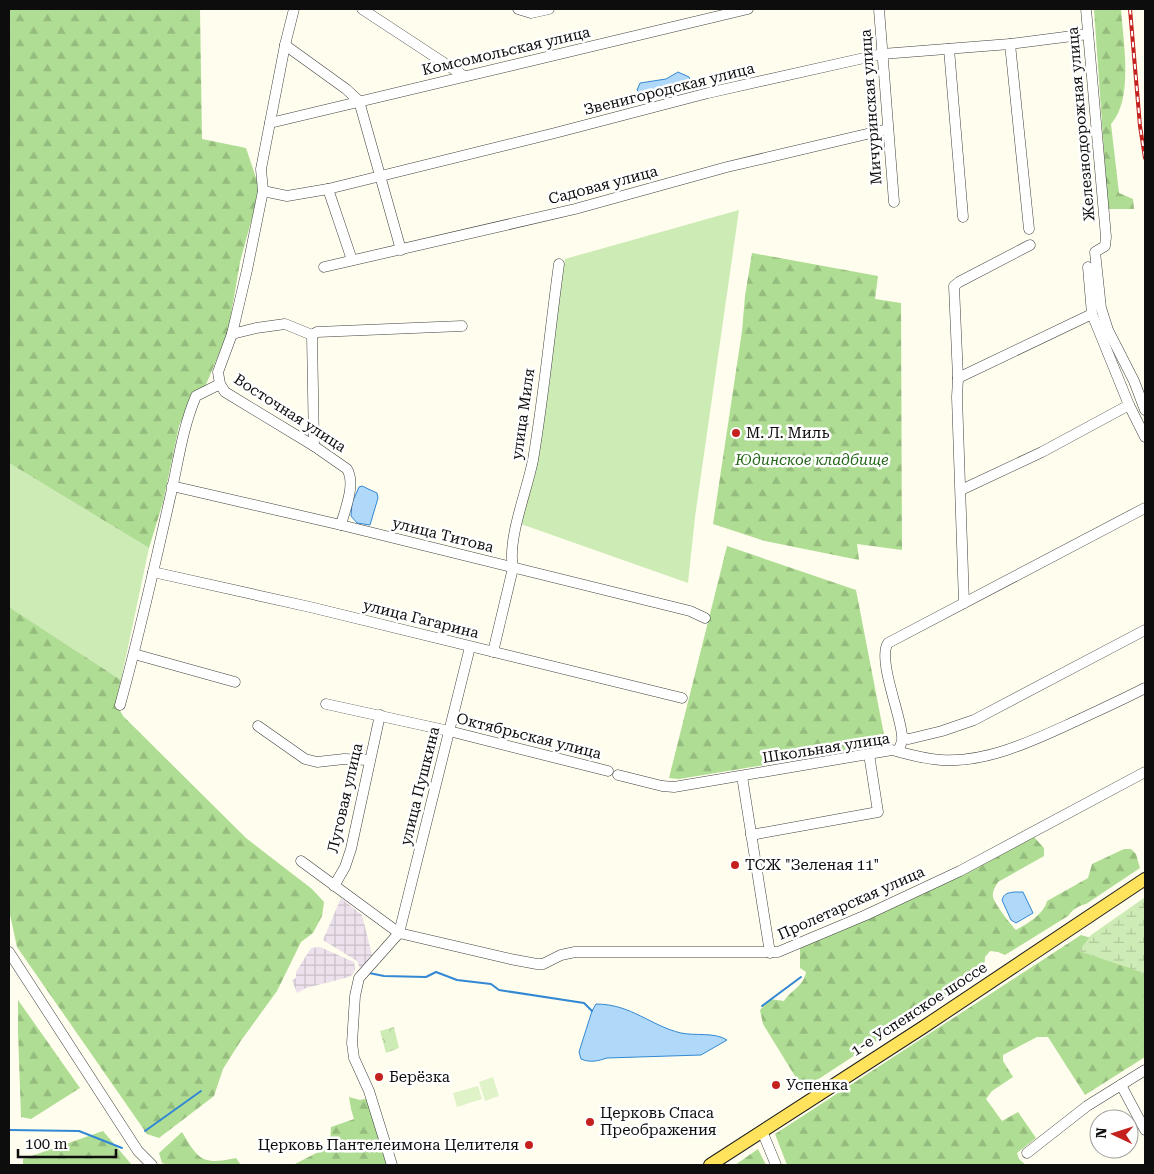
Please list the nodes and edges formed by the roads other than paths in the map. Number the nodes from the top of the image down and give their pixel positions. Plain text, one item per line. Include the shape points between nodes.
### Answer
1 (294, 9) edge
2 (362, 9) edge
3 (518, 9) edge
4 (549, 9) edge
5 (748, 9) edge
6 (878, 9) edge
7 (1086, 9) edge
8 (1088, 34) junction
9 (1010, 44) junction
10 (285, 45) junction
11 (949, 48) junction
12 (882, 54) junction
13 (464, 76) junction
14 (359, 101) junction
15 (270, 123) junction
16 (888, 129) junction
17 (381, 176) junction
18 (328, 189) junction
19 (263, 191) junction
20 (894, 202) dead end
21 (963, 217) dead end
22 (1029, 229) dead end
23 (1030, 245) dead end
24 (401, 250) junction
25 (352, 260) junction
26 (559, 264) dead end
27 (324, 267) dead end
28 (1088, 267) dead end
29 (1092, 314) junction
30 (462, 326) dead end
31 (232, 334) junction
32 (312, 335) junction
33 (958, 378) junction
34 (220, 384) junction
35 (1129, 406) junction
36 (1145, 410) edge
37 (1145, 437) edge
38 (314, 446) junction
39 (172, 486) junction
40 (961, 490) junction
41 (1145, 508) edge
42 (341, 525) junction
43 (514, 568) junction
44 (153, 572) junction
45 (964, 603) junction
46 (705, 618) dead end
47 (1145, 630) edge
48 (470, 647) junction
49 (493, 652) junction
50 (134, 654) junction
51 (236, 682) dead end
52 (1145, 688) edge
53 (682, 698) dead end
54 (326, 704) dead end
55 (120, 705) dead end
56 (380, 715) junction
57 (258, 726) dead end
58 (449, 731) junction
59 (903, 738) junction
60 (898, 751) junction
61 (868, 754) junction
62 (369, 760) junction
63 (608, 771) dead end
64 (1145, 772) edge
65 (618, 775) dead end
66 (742, 776) junction
67 (751, 835) junction
68 (301, 861) dead end
69 (1145, 879) edge
70 (334, 886) junction
71 (399, 933) junction
72 (9, 952) edge
73 (770, 953) junction
74 (1145, 1070) edge
75 (1121, 1086) junction
76 (1145, 1130) edge
77 (762, 1131) junction
78 (1027, 1153) dead end
79 (152, 1165) edge
80 (392, 1165) edge
81 (710, 1165) edge
82 (776, 1165) edge

1 - 10 street
2 - 13 street
3 - 4 street via 531,13
5 - 13 street, Комсомольская улица
6 - 12 street, Мичуринская улица
7 - 8 street, Железнодорожная улица
8 - 9 street, Звенигородская улица
8 - 36 street, Железнодорожная улица via 1106,237 1105,246 1095,252 1101,308
9 - 11 street, Звенигородская улица
9 - 22 street
10 - 14 street
10 - 15 street
11 - 12 street, Звенигородская улица
11 - 21 street
12 - 16 street, Мичуринская улица
12 - 17 street, Звенигородская улица via 708,93
13 - 14 street, Комсомольская улица
14 - 15 street, Комсомольская улица
14 - 17 street
15 - 19 street via 261,169
16 - 20 street, Мичуринская улица
16 - 24 street, Садовая улица
17 - 18 street, Звенигородская улица
17 - 24 street
18 - 19 street, Звенигородская улица via 287,196
18 - 25 street
19 - 31 street
23 - 33 street via 954,286
24 - 25 street, Садовая улица
25 - 27 street, Садовая улица
26 - 43 street, улица Миля via 532,461 514,537
28 - 29 street
29 - 33 street
29 - 35 street
30 - 32 street via 317,332
31 - 32 street via 285,324
31 - 34 street via 218,372
32 - 38 street
33 - 40 street
34 - 38 street, Восточная улица via 225,392
34 - 39 street via 196,396 184,426
35 - 37 street
35 - 40 street
38 - 42 street, Восточная улица via 350,475
39 - 42 street, улица Титова
39 - 44 street
40 - 45 street
41 - 45 street
42 - 43 street, улица Титова
43 - 46 street, улица Титова via 690,611
43 - 49 street
44 - 48 street, улица Гагарина
44 - 50 street
45 - 59 street via 886,646 885,663
47 - 59 street via 974,720 942,731
48 - 49 street, улица Гагарина
48 - 58 street, улица Пушкина
49 - 53 street, улица Гагарина
50 - 51 street
50 - 55 street
52 - 60 street, Школьная улица via 1054,731 980,757 942,760
54 - 56 street, Октябрьская улица
56 - 58 street, Октябрьская улица
56 - 62 street, Луговая улица
57 - 62 street via 305,759 317,762
58 - 63 street, Октябрьская улица
58 - 71 street, улица Пушкина
59 - 60 street
60 - 61 street, Школьная улица
61 - 66 street, Школьная улица
61 - 67 street via 878,812
62 - 70 street, Луговая улица via 351,849
64 - 73 street, Пролетарская улица via 960,871 866,915
65 - 66 street, Школьная улица via 674,787
66 - 67 street
67 - 73 street
68 - 70 street
69 - 77 main road, 1-е Успенское шоссе
70 - 71 street
71 - 73 street, Пролетарская улица via 537,964 575,952
71 - 80 street via 360,978 355,996 352,1043 354,1058 369,1091
72 - 79 street via 138,1151
74 - 75 street
75 - 76 street
75 - 78 street via 1087,1106
77 - 81 main road, 1-е Успенское шоссе
77 - 82 street

